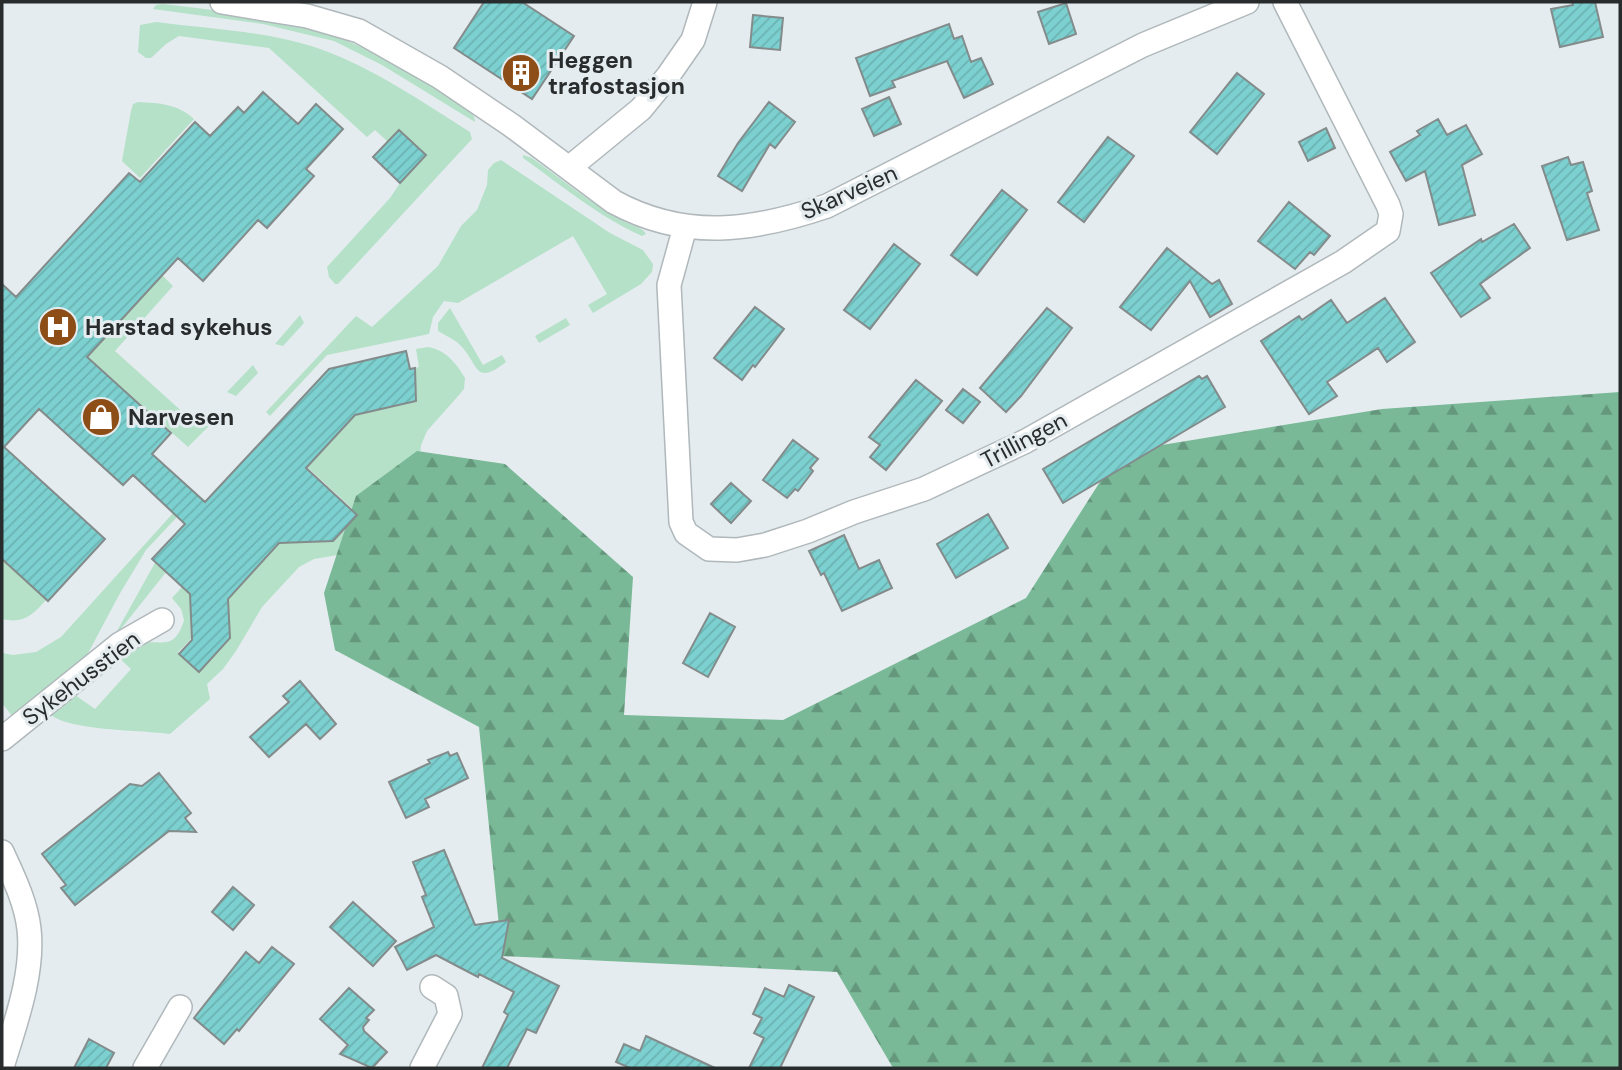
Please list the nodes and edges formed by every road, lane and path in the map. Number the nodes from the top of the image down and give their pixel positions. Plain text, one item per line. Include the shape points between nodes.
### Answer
1 (222, 2) edge
2 (705, 2) edge
3 (1247, 2) edge
4 (1285, 2) edge
5 (569, 168) junction
6 (685, 227) junction
7 (162, 620) dead end
8 (2, 740) edge
9 (2, 852) edge
10 (432, 987) dead end
11 (180, 1006) dead end
12 (2, 1067) edge
13 (145, 1068) edge
14 (422, 1068) edge

1 - 5 street, Skarveien via 307,16 359,31 440,77
2 - 5 street via 693,40 641,109
3 - 6 street, Skarveien via 1143,45 827,206 784,220 730,229
4 - 6 street, Trillingen via 1388,205 1388,231 1343,262 1026,441 924,489 746,549 709,549 686,533 681,522 669,285
5 - 6 street, Skarveien via 633,212
7 - 8 street, Sykehusstien via 120,644
9 - 12 street via 25,912 29,945
10 - 14 street via 446,996 450,1014
11 - 13 street

